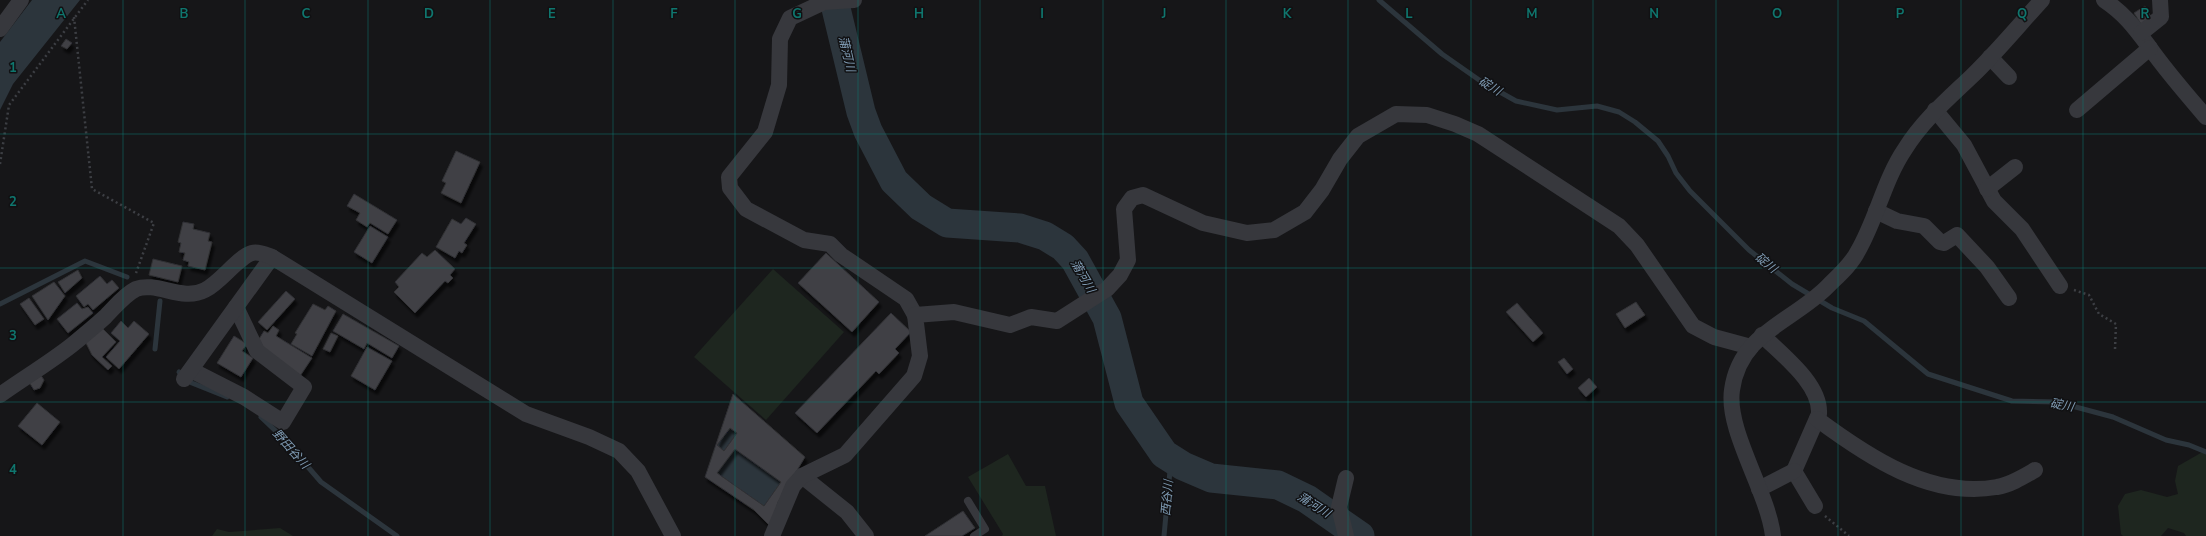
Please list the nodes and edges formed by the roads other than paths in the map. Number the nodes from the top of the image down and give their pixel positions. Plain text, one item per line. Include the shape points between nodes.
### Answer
1 (21, 0) edge
2 (851, 0) edge
3 (2042, 0) edge
4 (2104, 0) edge
5 (2160, 0) edge
6 (0, 29) edge
7 (2141, 33) junction
8 (2150, 48) junction
9 (1990, 57) junction
10 (2009, 77) dead end
11 (1935, 110) junction
12 (2077, 110) dead end
13 (2206, 117) edge
14 (2015, 168) dead end
15 (1987, 188) junction
16 (1876, 211) junction
17 (272, 258) junction
18 (2060, 286) road end
19 (2009, 298) dead end
20 (236, 307) junction
21 (915, 315) junction
22 (1762, 334) junction
23 (1751, 347) junction
24 (0, 395) edge
25 (1817, 419) junction
26 (2035, 470) dead end
27 (1794, 471) junction
28 (802, 476) junction
29 (1346, 478) dead end
30 (1759, 489) junction
31 (968, 501) dead end
32 (1814, 506) road end
33 (673, 536) edge
34 (772, 536) edge
35 (866, 536) edge
36 (974, 536) edge
37 (1346, 536) edge
38 (1773, 536) edge

1 - 6 street
2 - 21 street via 824,2 790,18 780,39 779,85 765,132 729,177 730,188 746,209 804,240 830,244 841,255 906,299
3 - 9 street
4 - 7 street via 2120,10
5 - 7 street via 2161,17
7 - 8 street
8 - 12 street
8 - 13 street
9 - 10 street
9 - 11 street
11 - 15 street via 1964,145
11 - 16 street via 1905,148 1891,172
14 - 15 street
15 - 18 street via 1994,201 2022,229
16 - 19 street via 1897,220 1924,226 1940,242 1944,243 1956,235 1987,267
16 - 22 street via 1858,252 1824,290
17 - 20 street
17 - 24 street via 252,253 216,285 189,295 138,288 129,293 103,319 71,345
17 - 33 street via 526,414 619,451 638,471
20 - 20 street via 257,351 304,387 283,422 244,397 188,375
21 - 23 street via 954,312 1010,325 1031,317 1057,321 1108,289 1120,275 1128,260 1124,209 1132,198 1143,195 1203,223 1247,233 1274,230 1305,212 1358,136 1396,114 1427,115 1478,134 1619,226 1637,245 1693,326 1714,336
21 - 28 street via 920,356 914,376 845,455
22 - 23 street
22 - 25 street via 1806,379 1820,404
23 - 30 street via 1736,369 1731,392 1734,420
25 - 26 street via 1854,447 1924,482 1973,490 1998,487
25 - 27 street
27 - 30 street
27 - 32 street
28 - 34 street via 793,486
28 - 35 street via 847,512
29 - 37 street via 1339,507
30 - 38 street
31 - 36 lane via 985,529

